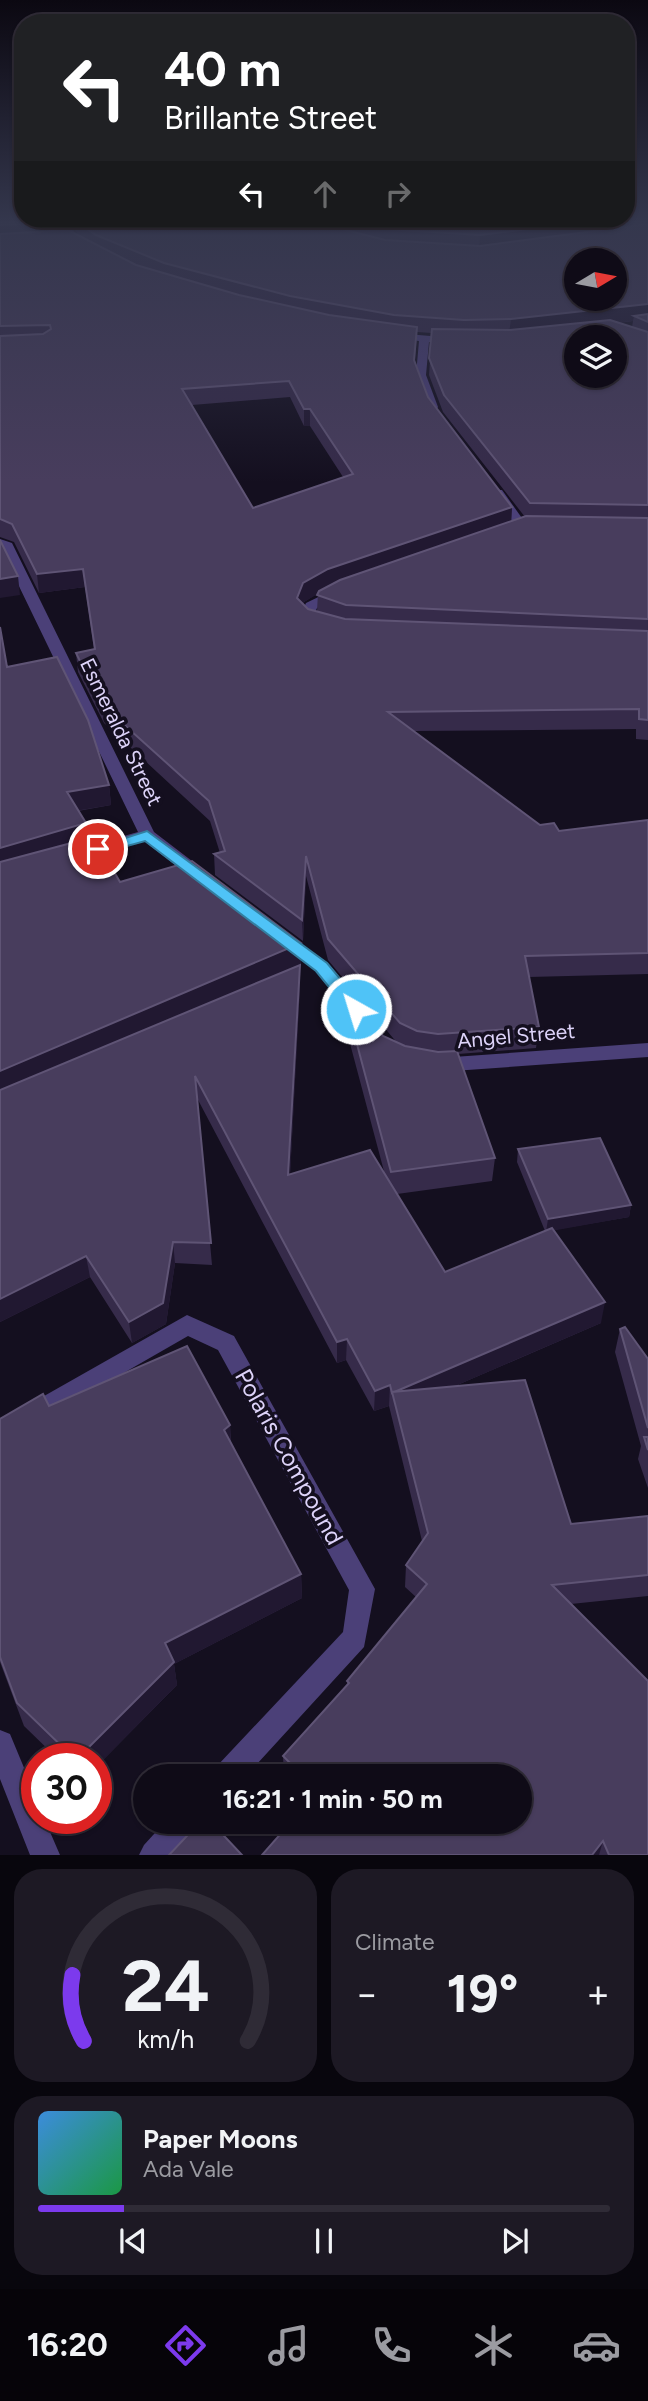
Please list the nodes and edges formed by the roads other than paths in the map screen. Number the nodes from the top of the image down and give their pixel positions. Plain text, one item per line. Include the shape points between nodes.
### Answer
1 (386, 335) edge
2 (424, 339) junction
3 (464, 341) edge
4 (443, 423) edge
5 (491, 484) edge
6 (523, 530) edge
7 (3, 543) edge
8 (352, 587) edge
9 (337, 630) edge
10 (147, 835) junction
11 (67, 858) edge
12 (220, 891) edge
13 (272, 930) edge
14 (321, 967) junction
15 (296, 978) edge
16 (364, 1019) edge
17 (648, 1050) edge
18 (423, 1065) edge
19 (0, 1433) edge
20 (0, 1744) edge
21 (238, 1764) edge
22 (174, 1834) edge
23 (45, 1855) edge
24 (154, 1855) edge

1 - 2 street
2 - 3 street
2 - 4 street via 421,375
5 - 6 street
7 - 10 street, Esmeralda Street
8 - 9 street via 311,606 307,616
10 - 11 street
10 - 12 street, Esmeralda Street
13 - 14 street
14 - 15 street
14 - 16 street
17 - 18 street, Angel Street
19 - 21 street, Polaris Compound via 187,1325 226,1343 362,1589 355,1638
20 - 23 street
22 - 24 street

